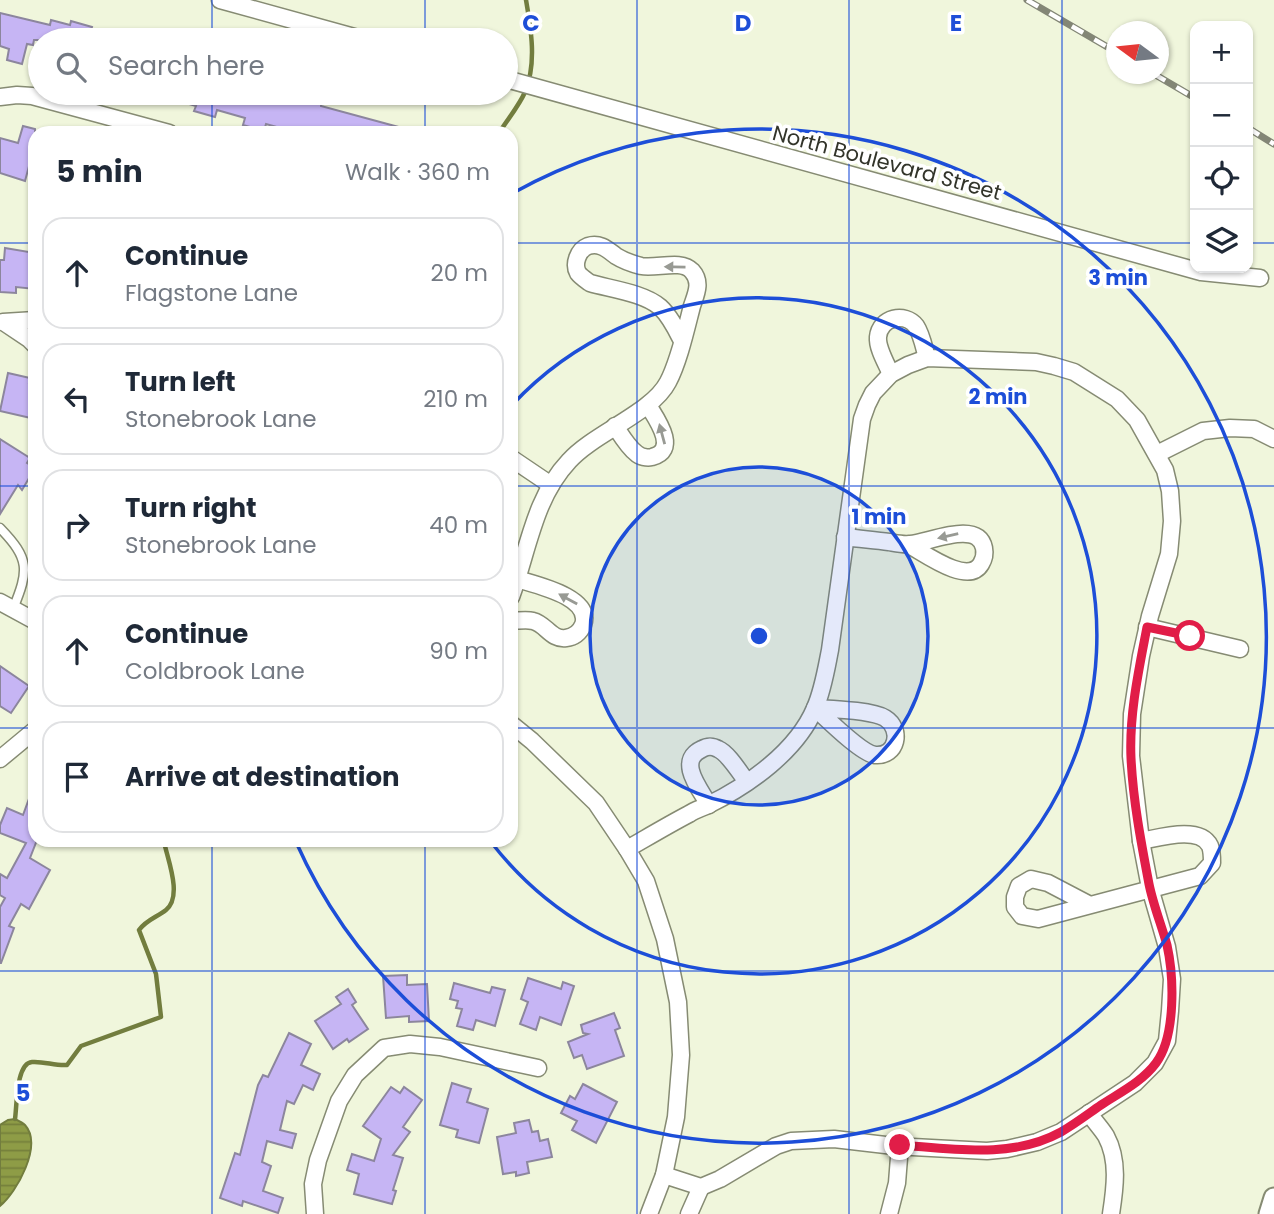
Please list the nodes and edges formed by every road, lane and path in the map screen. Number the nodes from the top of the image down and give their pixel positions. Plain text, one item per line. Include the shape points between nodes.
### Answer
1 (220, 0) edge
2 (322, 28) edge
3 (518, 82) edge
4 (28, 96) edge
5 (0, 97) edge
6 (65, 105) edge
7 (143, 126) edge
8 (1260, 278) dead end
9 (28, 320) edge
10 (2, 322) edge
11 (28, 338) edge
12 (682, 341) junction
13 (927, 358) junction
14 (891, 374) junction
15 (648, 405) junction
16 (615, 426) junction
17 (1274, 439) edge
18 (1157, 454) junction
19 (518, 463) edge
20 (551, 485) junction
21 (0, 528) edge
22 (845, 537) junction
23 (909, 545) dead end
24 (518, 576) edge
25 (518, 579) edge
26 (7, 606) edge
27 (28, 617) edge
28 (518, 621) edge
29 (1147, 627) junction
30 (1240, 649) dead end
31 (815, 708) junction
32 (518, 730) edge
33 (28, 736) edge
34 (0, 759) edge
35 (747, 782) junction
36 (709, 805) junction
37 (1141, 841) junction
38 (627, 849) junction
39 (1150, 888) junction
40 (1090, 905) dead end
41 (538, 1068) dead end
42 (1089, 1113) junction
43 (900, 1145) junction
44 (664, 1175) junction
45 (701, 1187) junction
46 (1274, 1198) edge
47 (315, 1214) edge
48 (649, 1214) edge
49 (689, 1214) edge
50 (890, 1214) edge
51 (1111, 1214) edge
52 (1269, 1214) edge

1 - 2 street
3 - 8 street, North Boulevard Street via 1201,272
4 - 5 street
6 - 7 street
9 - 10 street
10 - 11 street
12 -> 12 street via 698,286 691,270 684,265 632,263 596,245 581,251 578,274 590,283 651,301 669,317
12 - 15 street via 668,383
13 - 14 street
13 - 14 street via 915,325 903,318 889,320 878,340
13 - 18 street via 1035,362 1073,372 1117,399 1138,420
14 - 22 street via 873,393 862,419
15 - 16 street
16 -> 15 street via 637,454 656,456 663,450 665,436
16 - 20 street via 586,444
17 - 18 street via 1254,429 1203,431
18 - 29 street via 1170,491 1172,521 1168,554
19 - 20 street
20 - 24 street via 534,521
21 - 26 lane via 23,558 23,585
22 - 23 street
22 - 31 street via 826,671
28 -> 25 street via 534,621 565,639 577,634 584,620 573,600
26 - 27 street
29 - 30 street
29 - 37 street via 1132,714 1131,756
31 - 31 street via 874,755 895,744 896,730 883,716
31 - 35 street via 785,751
32 - 38 street via 596,803
33 - 34 street
35 - 36 street
35 - 36 street via 721,750 699,750 691,760 690,772
36 - 38 street
37 - 39 street
37 - 39 street via 1185,833 1205,839 1211,848 1212,863 1200,876
38 - 44 street via 646,881 665,939 678,1002 681,1055 676,1117
39 - 40 street
39 - 42 street via 1172,979 1167,1041 1156,1063 1135,1083
41 - 47 street via 440,1047 410,1044 384,1048 355,1074 339,1101 318,1160 313,1184
42 - 43 street via 1061,1132 1007,1149
42 - 51 street via 1107,1137 1115,1163
43 - 45 street via 834,1139 792,1141
43 - 50 street
44 - 45 street
44 - 48 street
45 - 49 street
46 - 52 street

